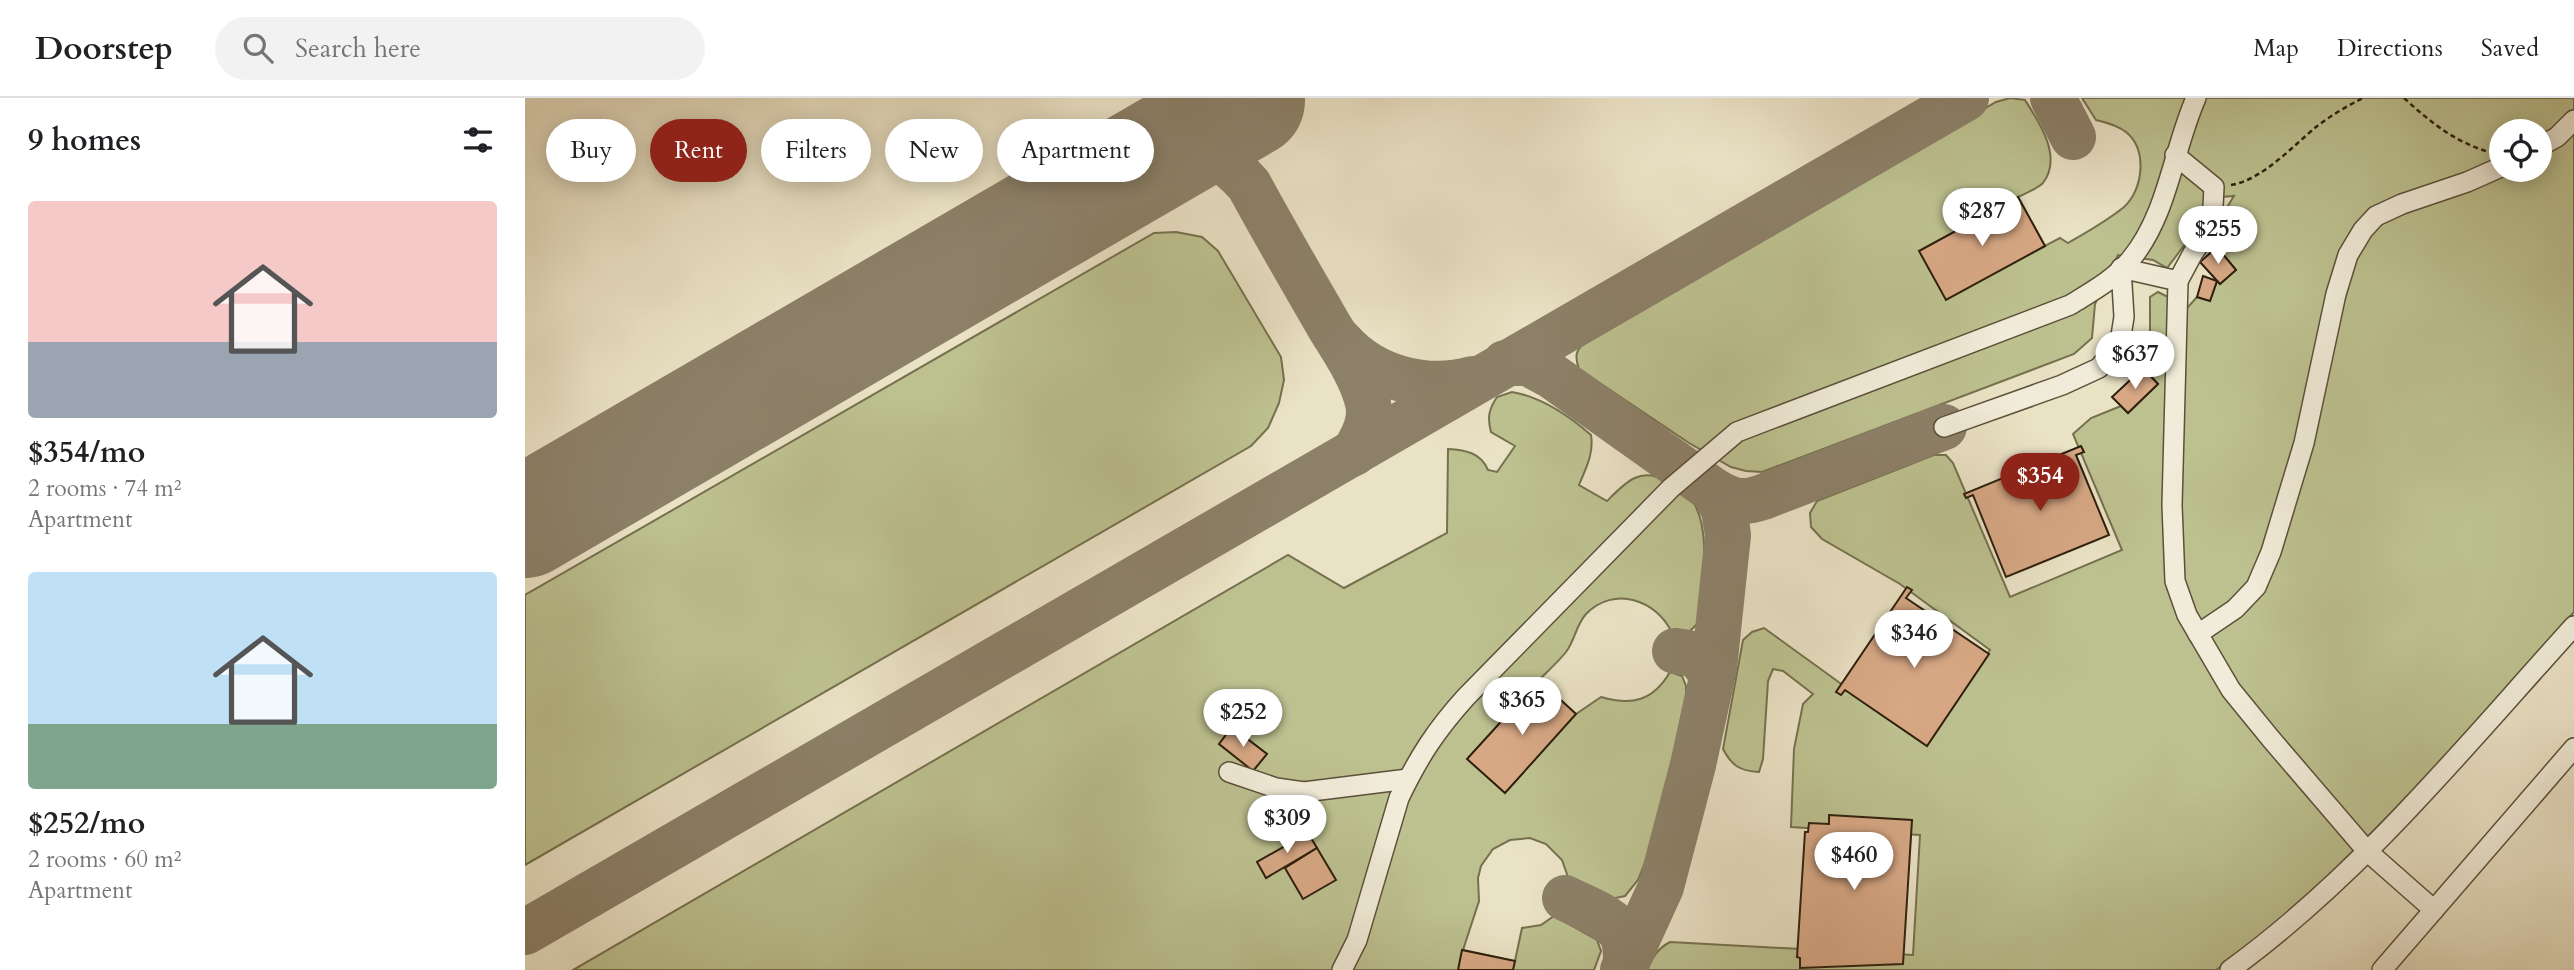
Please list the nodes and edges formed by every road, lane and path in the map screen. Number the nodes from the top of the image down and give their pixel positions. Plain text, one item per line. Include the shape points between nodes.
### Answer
1 (2196, 98) edge
2 (2363, 98) edge
3 (2404, 98) edge
4 (2574, 120) edge
5 (2552, 140) edge
6 (2175, 155) junction
7 (2489, 155) edge
8 (2489, 167) edge
9 (2214, 187) junction
10 (2122, 268) junction
11 (2178, 281) junction
12 (1944, 427) dead end
13 (2574, 626) edge
14 (2198, 634) junction
15 (2574, 748) edge
16 (1229, 772) dead end
17 (1408, 779) junction
18 (2367, 852) junction
19 (2434, 910) junction
20 (1342, 970) edge
21 (2230, 970) edge
22 (2382, 970) edge

1 - 6 lane
2 - 9 path via 2318,126 2282,158 2240,183
3 - 7 path via 2430,122
4 - 5 lane
6 - 9 lane
6 - 10 lane via 2151,229
8 - 14 lane via 2467,182 2376,216 2363,230 2348,255 2336,294 2304,443 2271,552 2256,587 2235,609
9 - 11 lane via 2212,226
10 - 11 lane
10 - 12 lane via 2120,342 2099,368
10 - 17 lane via 2070,305 1737,432 1671,488 1466,697 1438,728
11 - 14 lane via 2172,505 2175,581
13 - 18 lane
14 - 18 lane via 2231,690
15 - 19 lane
16 - 17 lane via 1304,792
17 - 20 lane via 1357,940
18 - 19 lane
18 - 21 lane via 2272,939
19 - 22 lane

